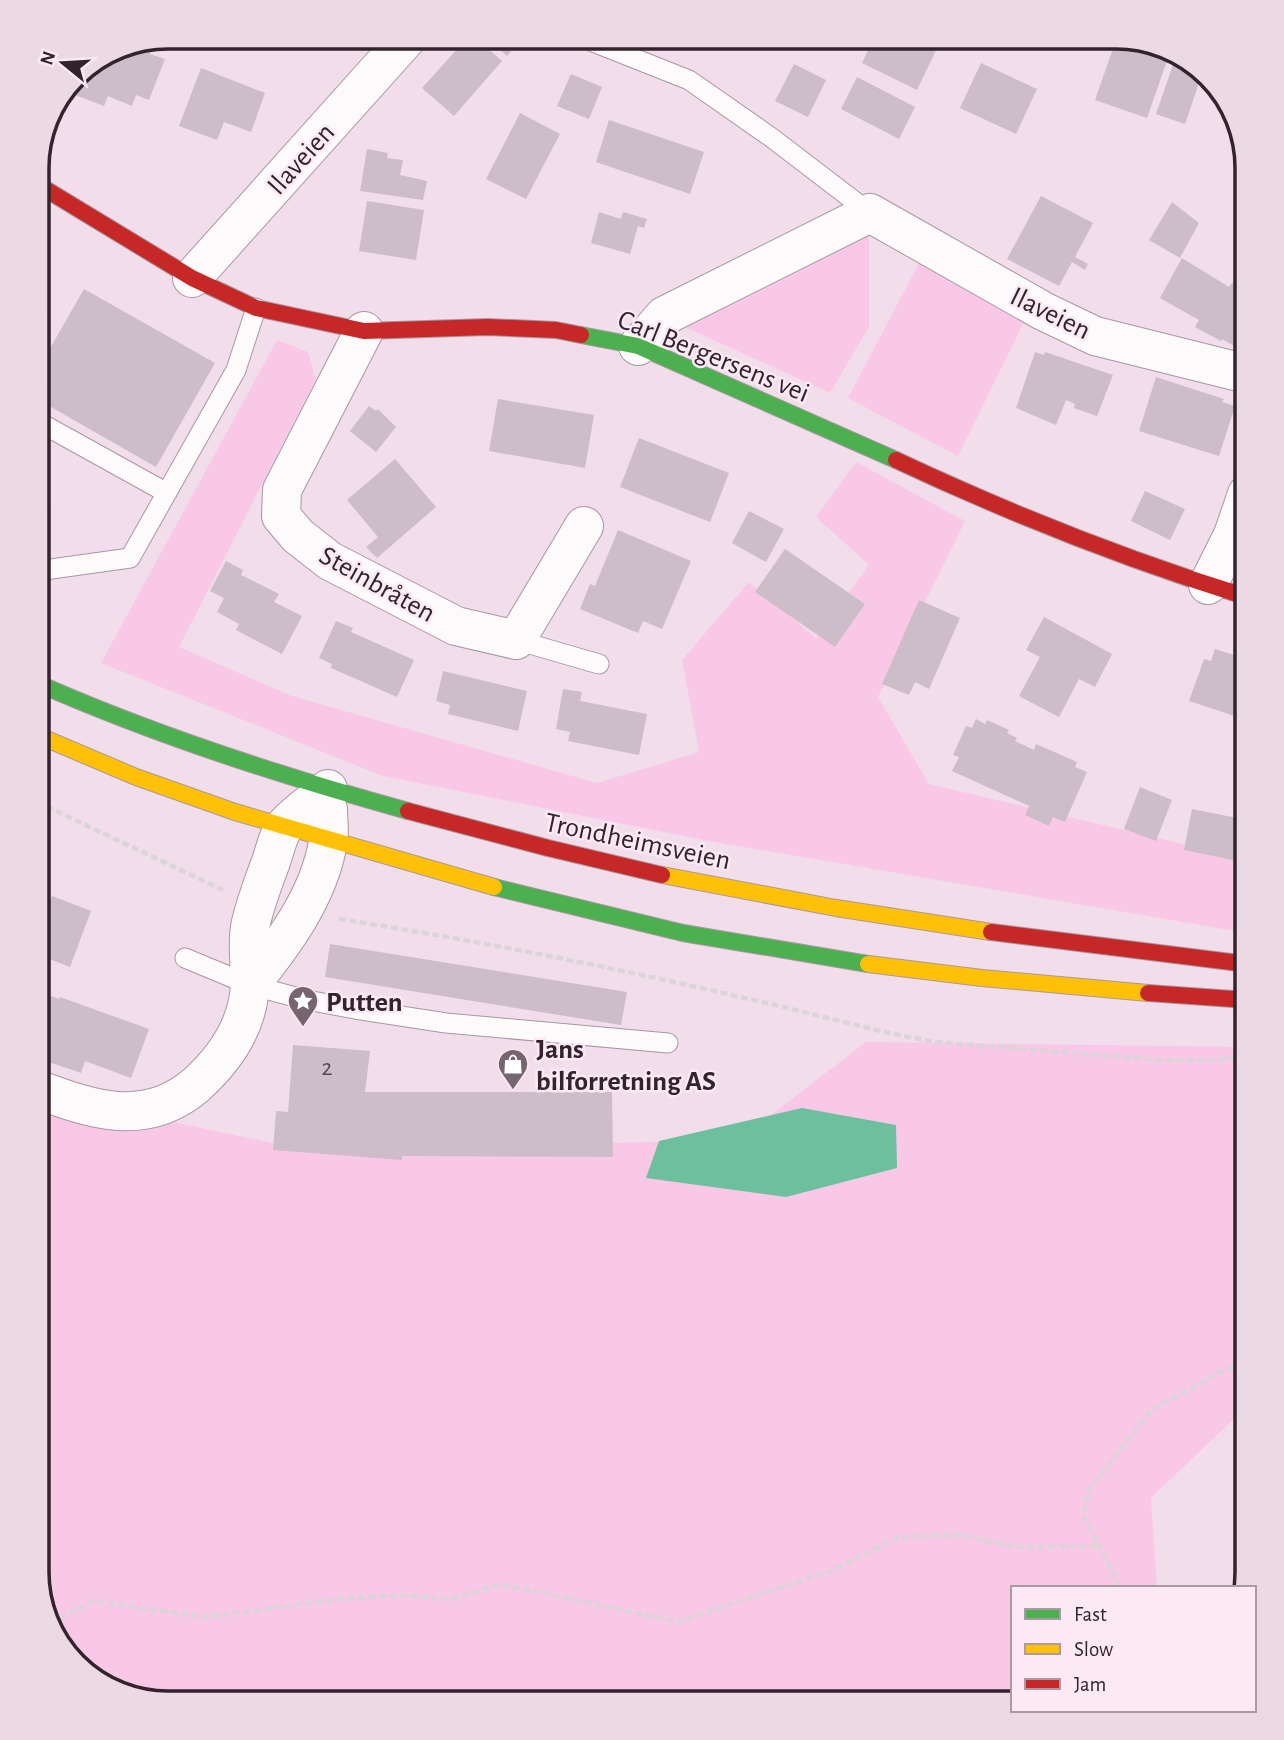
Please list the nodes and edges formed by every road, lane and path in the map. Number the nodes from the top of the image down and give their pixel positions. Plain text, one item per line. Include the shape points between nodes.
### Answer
1 (397, 49) edge
2 (611, 49) edge
3 (49, 191) edge
4 (870, 213) junction
5 (192, 278) junction
6 (256, 308) junction
7 (364, 331) junction
8 (638, 346) junction
9 (1235, 371) edge
10 (49, 428) edge
11 (167, 493) junction
12 (584, 526) dead end
13 (1235, 529) edge
14 (49, 569) edge
15 (1208, 585) junction
16 (1235, 593) edge
17 (516, 640) junction
18 (599, 664) dead end
19 (49, 688) edge
20 (49, 740) edge
21 (328, 789) junction
22 (49, 808) edge
23 (283, 828) junction
24 (328, 841) junction
25 (231, 894) dead end
26 (330, 918) dead end
27 (186, 958) dead end
28 (1235, 963) edge
29 (250, 985) junction
30 (1235, 999) edge
31 (668, 1043) dead end
32 (1235, 1058) edge
33 (49, 1093) edge
34 (1235, 1366) edge
35 (1097, 1546) junction
36 (1118, 1586) edge
37 (58, 1618) edge

1 - 5 street, Ilaveien
2 - 4 lane, Ilaveien via 689,80
3 - 5 main road, Carl Bergersens vei
4 - 8 street via 664,316
4 - 9 street, Ilaveien via 1043,312 1095,335
5 - 6 main road, Carl Bergersens vei
6 - 7 main road, Carl Bergersens vei
6 - 11 lane via 236,370
7 - 8 main road, Carl Bergersens vei via 556,330
7 - 17 street, Steinbråten via 282,490 281,516 330,561 456,626
8 - 15 main road, Carl Bergersens vei via 990,503
10 - 11 lane
11 - 14 lane via 130,558
12 - 17 street
13 - 15 street
15 - 16 main road, Carl Bergersens vei
17 - 18 lane
19 - 21 main road, Trondheimsveien via 185,743
20 - 23 main road via 168,790
21 - 23 street
21 - 24 street
21 - 28 main road, Trondheimsveien via 593,860 729,888 996,933
22 - 25 path
23 - 24 main road
23 - 29 street via 250,929
24 - 29 street via 318,879 285,942
24 - 30 main road via 514,894 723,940 987,978
26 - 32 path via 529,951 936,1042 1161,1060
27 - 29 lane
29 - 31 lane via 307,1000 446,1023
29 - 33 street via 243,1025 228,1050 182,1097 138,1112 87,1106
34 - 35 path via 1151,1410 1088,1491 1084,1516
35 - 36 path
35 - 37 path via 1015,1547 960,1535 899,1536 833,1570 677,1622 501,1584 452,1598 339,1599 205,1617 93,1601

